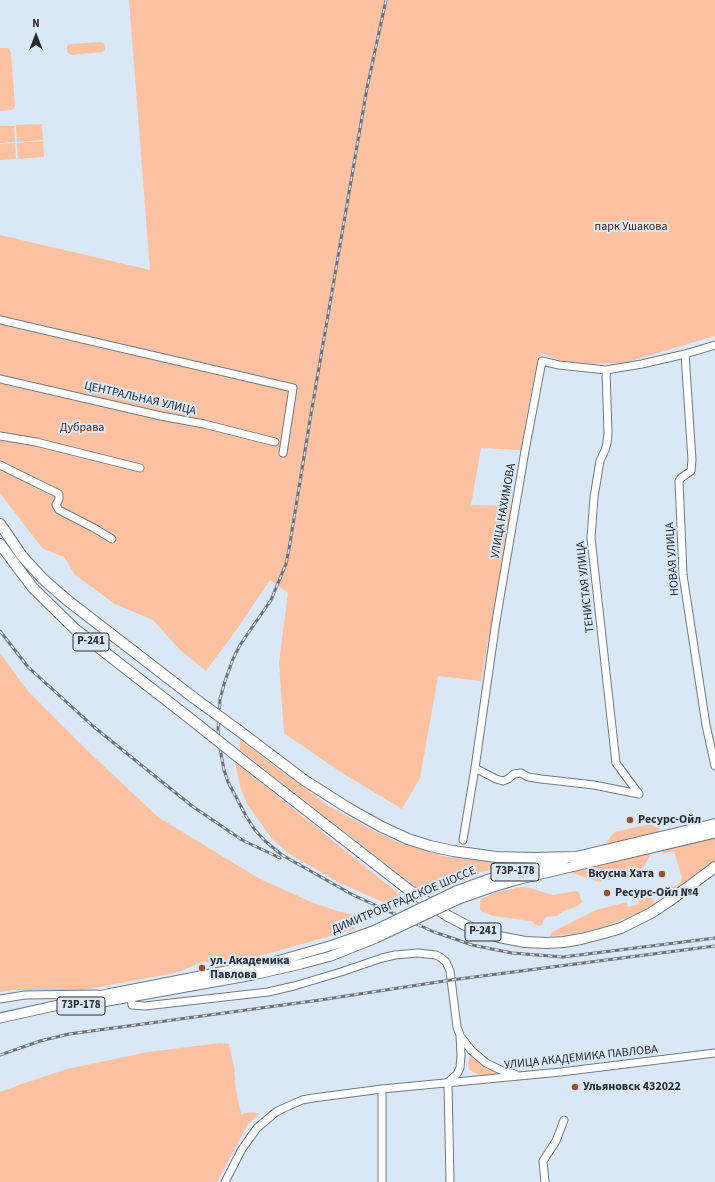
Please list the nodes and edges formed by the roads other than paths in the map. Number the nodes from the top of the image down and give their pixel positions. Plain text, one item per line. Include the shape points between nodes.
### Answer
1 (0, 320) edge
2 (715, 344) edge
3 (684, 354) junction
4 (606, 370) junction
5 (0, 378) edge
6 (0, 436) edge
7 (275, 442) dead end
8 (283, 452) dead end
9 (0, 465) edge
10 (140, 468) dead end
11 (0, 524) edge
12 (112, 539) dead end
13 (0, 544) edge
14 (715, 766) edge
15 (475, 768) junction
16 (715, 824) edge
17 (715, 833) edge
18 (464, 840) dead end
19 (576, 857) junction
20 (715, 867) edge
21 (458, 895) junction
22 (55, 994) junction
23 (108, 994) junction
24 (130, 994) junction
25 (0, 1000) edge
26 (52, 1007) junction
27 (31, 1012) junction
28 (0, 1018) edge
29 (460, 1035) junction
30 (715, 1053) edge
31 (532, 1075) junction
32 (448, 1082) junction
33 (382, 1089) junction
34 (564, 1120) dead end
35 (225, 1182) edge
36 (382, 1182) edge
37 (450, 1182) edge
38 (545, 1182) edge

1 - 8 street via 293,388
2 - 3 street, УЛИЦА НАХИМОВА
3 - 4 street, УЛИЦА НАХИМОВА
3 - 14 street, НОВАЯ УЛИЦА via 692,460 691,471 679,482 683,575 706,725
4 - 15 street, УЛИЦА НАХИМОВА via 542,361 496,621
4 - 15 street, ТЕНИСТАЯ УЛИЦА via 608,432 594,497 592,545 616,764 639,794 594,785 541,779 521,773 514,774 508,779 496,779
5 - 7 street, ЦЕНТРАЛЬНАЯ УЛИЦА
6 - 10 street via 36,442
9 - 12 street via 59,494 56,505 59,510
11 - 19 highway, Р-241, bridge via 22,556 67,600 194,698 304,780 342,805 408,839 453,852 496,857
13 - 20 highway, Р-241, bridge via 33,588 75,629 409,890 473,929 525,942 581,940 621,928 651,913
15 - 18 street, УЛИЦА НАХИМОВА
16 - 19 highway, ДИМИТРОВГРАДСКОЕ ШОССЕ / Р-241
17 - 21 main road, ДИМИТРОВГРАДСКОЕ ШОССЕ / 73Р-178
19 - 21 main road, ДИМИТРОВГРАДСКОЕ ШОССЕ / 73Р-178 via 489,879
21 - 24 main road, ДИМИТРОВГРАДСКОЕ ШОССЕ / 73Р-178, bridge via 331,956 253,975
22 - 23 street
22 - 25 street via 25,995
22 - 26 street via 58,1002
23 - 24 main road, ДИМИТРОВГРАДСКОЕ ШОССЕ / 73Р-178
23 - 26 main road, ДИМИТРОВГРАДСКОЕ ШОССЕ / 73Р-178
24 - 27 main road, ДИМИТРОВГРАДСКОЕ ШОССЕ / 73Р-178 via 80,1006
24 - 29 street via 132,1005 145,1006 268,992 306,983 382,958 425,953 440,957 449,968
26 - 27 main road, ДИМИТРОВГРАДСКОЕ ШОССЕ / 73Р-178
27 - 28 main road, ДИМИТРОВГРАДСКОЕ ШОССЕ
29 - 31 street via 471,1050 490,1065 513,1074
29 - 32 street via 460,1068
30 - 31 street, УЛИЦА АКАДЕМИКА ПАВЛОВА
31 - 32 street, УЛИЦА АКАДЕМИКА ПАВЛОВА
32 - 33 street, УЛИЦА АКАДЕМИКА ПАВЛОВА
32 - 37 street
33 - 35 street, УЛИЦА АКАДЕМИКА ПАВЛОВА via 302,1100 276,1112 257,1128 242,1149
33 - 36 street
34 - 38 street via 556,1141 543,1161

